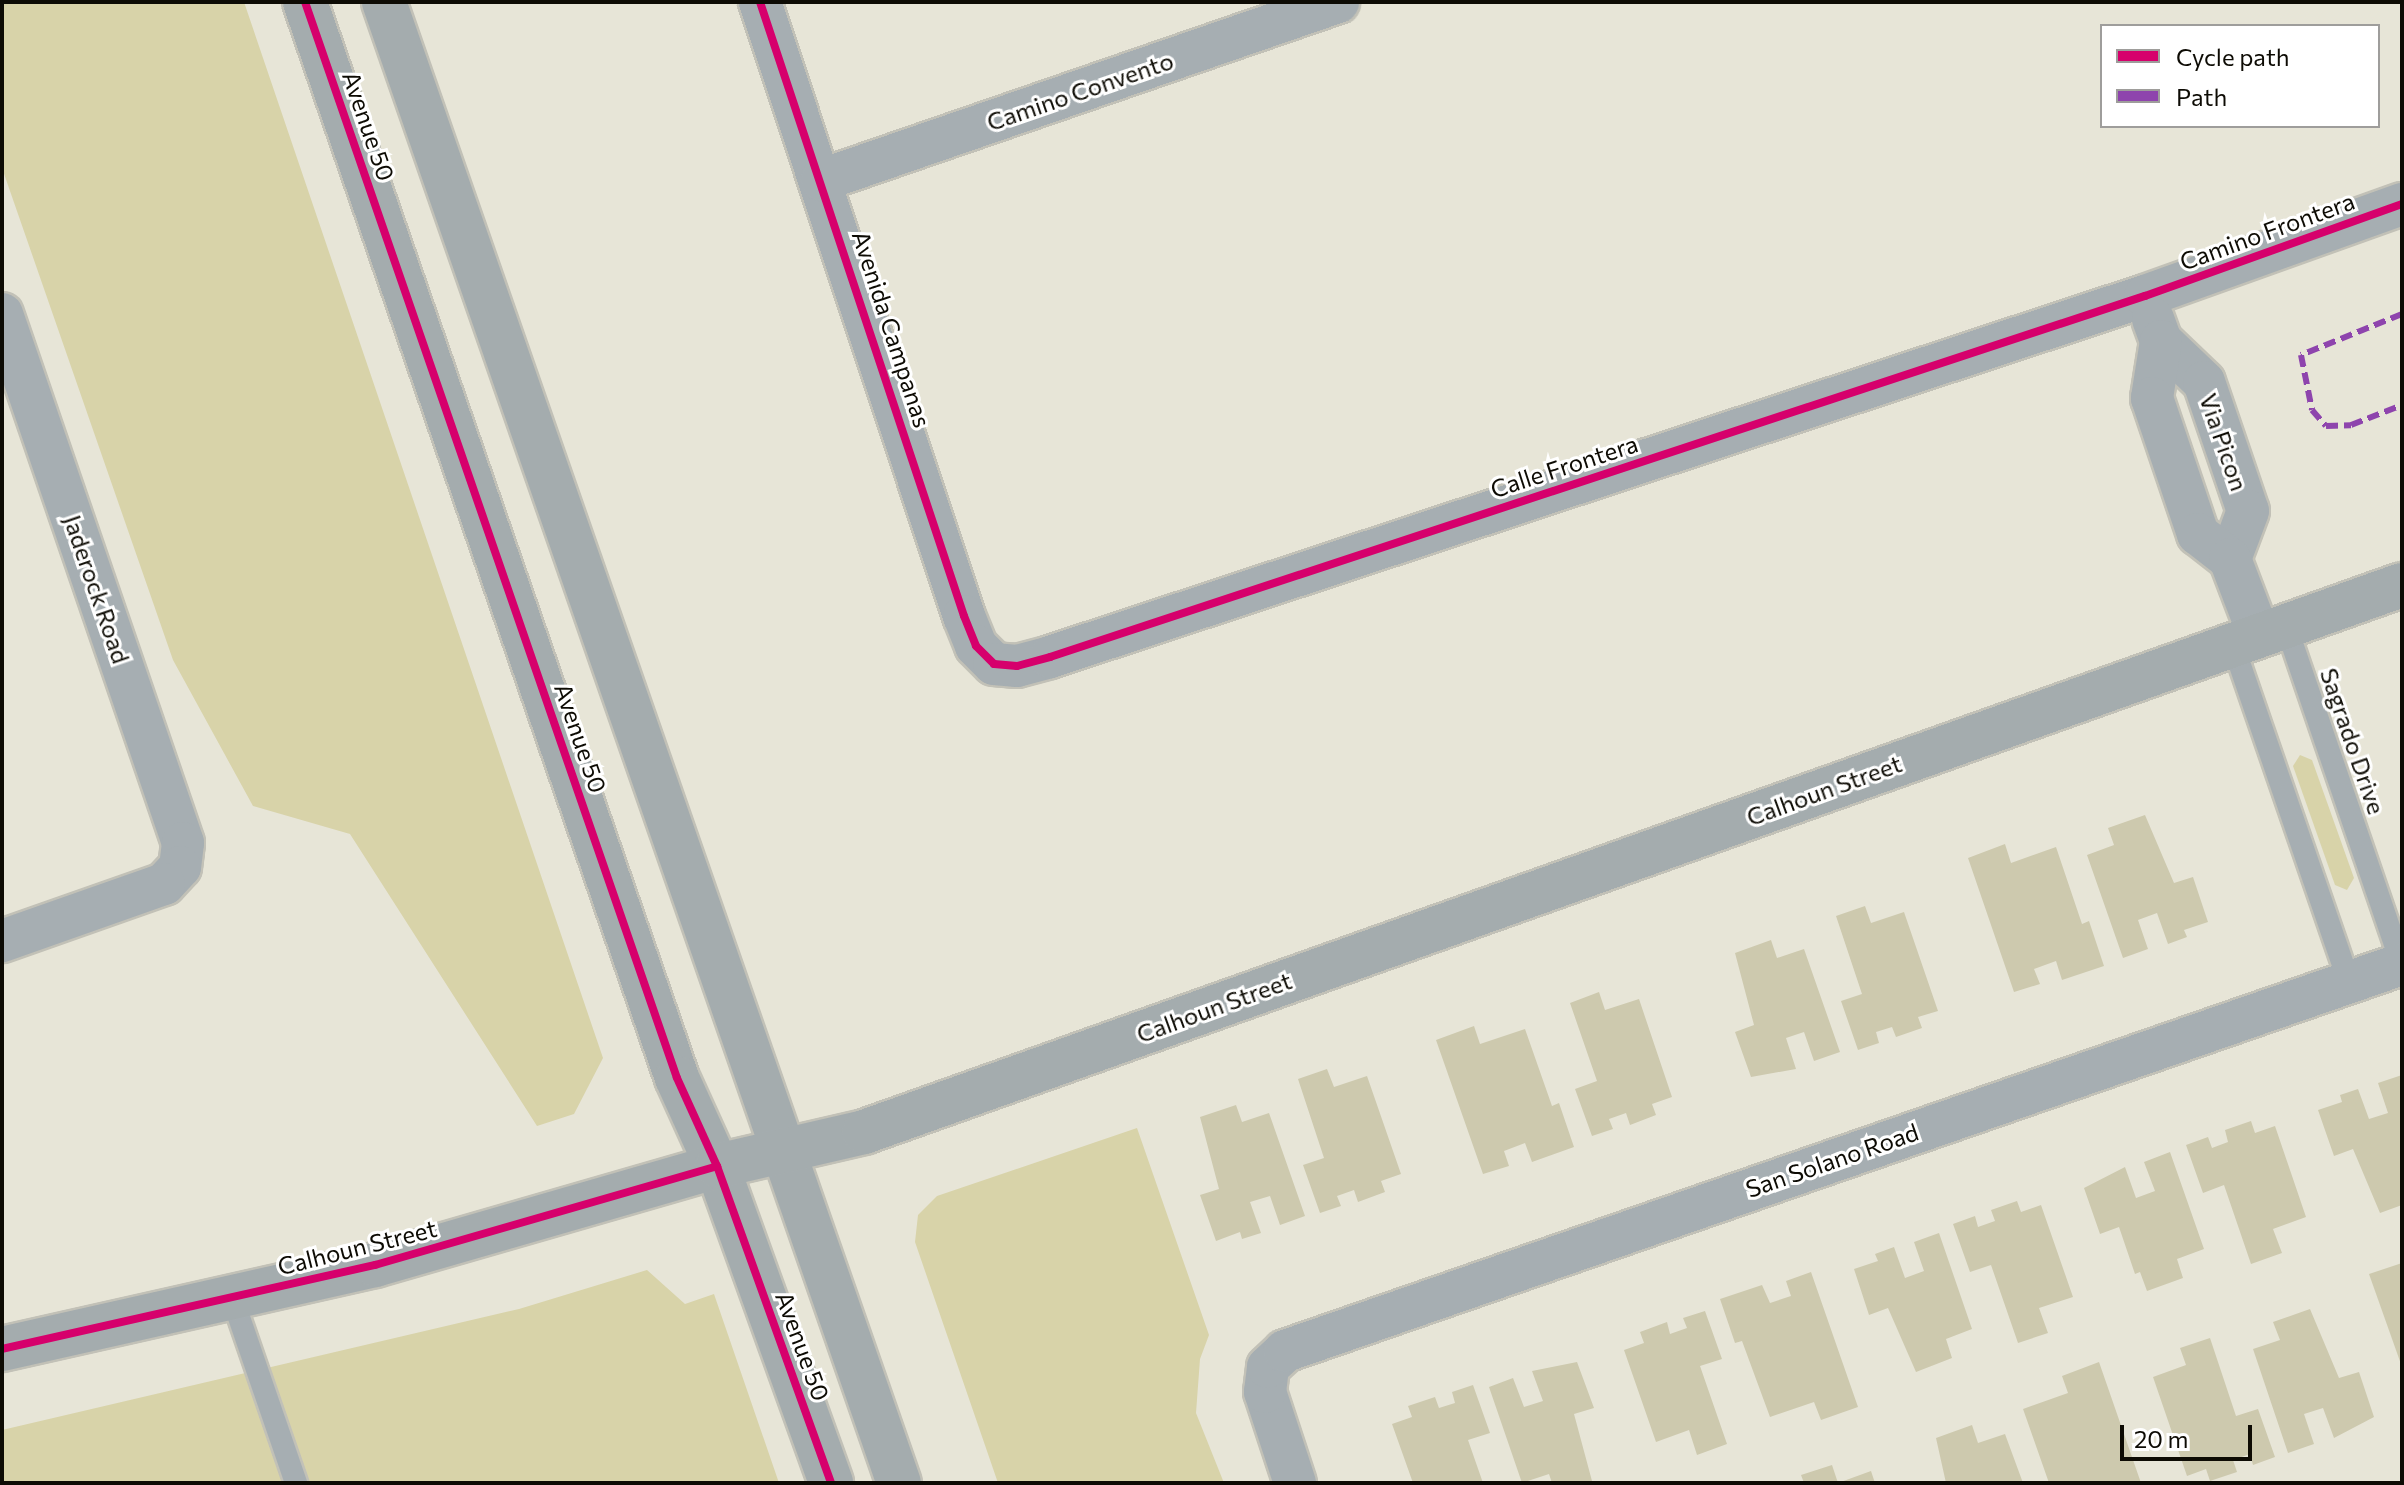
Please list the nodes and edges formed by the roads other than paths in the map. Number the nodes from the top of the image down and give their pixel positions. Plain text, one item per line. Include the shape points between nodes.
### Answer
1 (305, 2) edge
2 (384, 2) edge
3 (760, 2) edge
4 (1338, 2) edge
5 (822, 180) junction
6 (2402, 204) edge
7 (2145, 296) junction
8 (2, 314) edge
9 (2161, 341) junction
10 (2230, 559) junction
11 (2402, 585) edge
12 (2259, 635) junction
13 (994, 664) joint
14 (2, 941) edge
15 (2402, 964) edge
16 (2349, 982) junction
17 (779, 1151) junction
18 (717, 1166) junction
19 (232, 1297) junction
20 (2, 1349) edge
21 (296, 1483) edge
22 (831, 1483) edge
23 (899, 1483) edge
24 (1295, 1483) edge

1 - 18 main road, Avenue 50 via 677,1078
2 - 17 main road, Avenue 50
3 - 5 street, Avenida Campanas
4 - 5 street, Camino Convento
5 - 13 street, Avenida Campanas via 964,616 976,646
6 - 7 street, Camino Frontera
7 - 9 street, Via Picon
7 - 13 street, Calle Frontera via 1050,657 1017,666
8 - 14 street, Jaderock Road via 183,843 180,867 164,884
9 - 10 street, Via Picon via 2152,398 2198,534
9 - 10 street, Via Picon via 2204,382 2248,511
10 - 12 street
11 - 12 main road, Calhoun Street
12 - 15 lane, Sagrado Drive
12 - 16 lane
12 - 17 main road, Calhoun Street via 864,1132
15 - 16 street, San Solano Road
16 - 24 street, San Solano Road via 1285,1351 1268,1367 1265,1392
17 - 18 main road, Calhoun Street
17 - 23 main road, Avenue 50
18 - 19 main road, Calhoun Street via 375,1265
18 - 22 main road, Avenue 50
19 - 20 main road, Calhoun Street
19 - 21 lane

